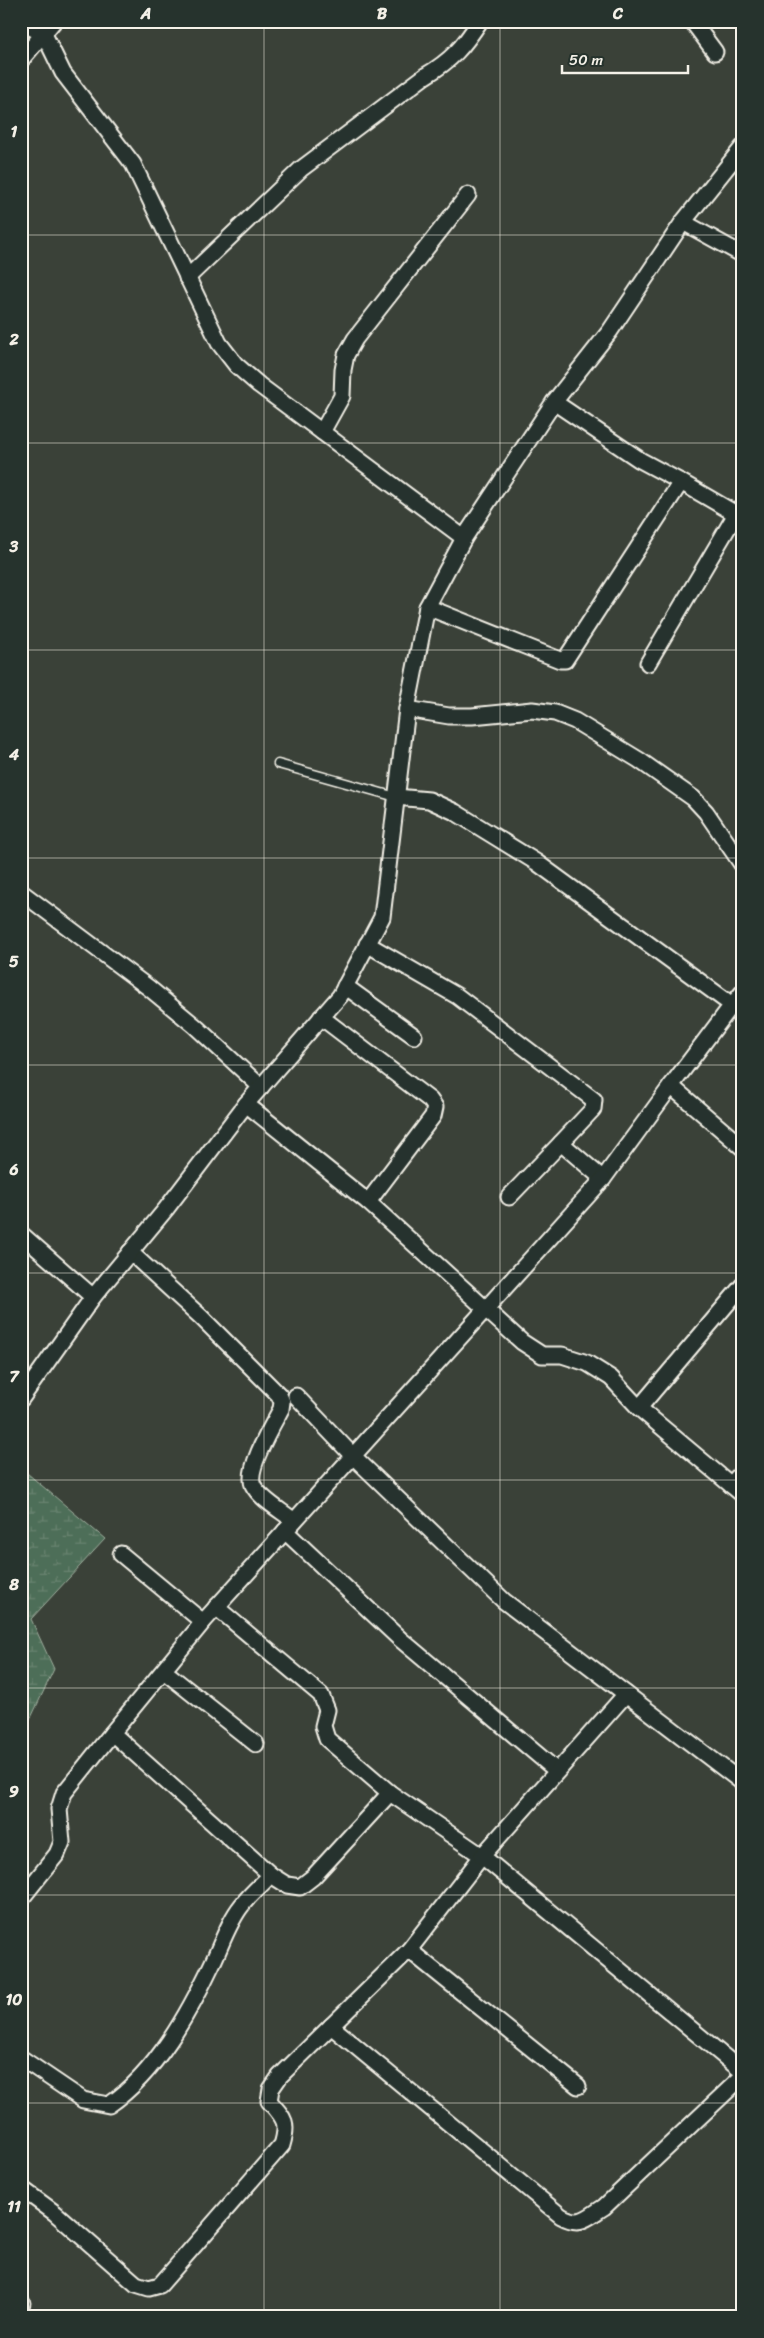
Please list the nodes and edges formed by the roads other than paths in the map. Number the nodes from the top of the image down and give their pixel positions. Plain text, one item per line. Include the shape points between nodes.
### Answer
1 (54, 21) edge
2 (480, 21) edge
3 (692, 21) edge
4 (21, 22) edge
5 (44, 34) junction
6 (715, 52) dead end
7 (21, 60) edge
8 (743, 146) edge
9 (468, 195) dead end
10 (683, 222) junction
11 (743, 255) edge
12 (188, 278) junction
13 (554, 402) junction
14 (322, 432) junction
15 (681, 482) junction
16 (739, 517) edge
17 (464, 538) junction
18 (427, 607) junction
19 (648, 663) dead end
20 (407, 709) junction
21 (278, 764) dead end
22 (396, 798) junction
23 (743, 866) edge
24 (21, 892) edge
25 (368, 944) junction
26 (345, 986) junction
27 (743, 992) edge
28 (732, 1005) junction
29 (321, 1017) junction
30 (414, 1036) dead end
31 (671, 1086) junction
32 (261, 1087) junction
33 (246, 1104) junction
34 (561, 1143) junction
35 (743, 1148) edge
36 (603, 1178) junction
37 (509, 1197) dead end
38 (368, 1202) junction
39 (21, 1234) edge
40 (130, 1252) junction
41 (743, 1285) edge
42 (93, 1297) junction
43 (484, 1309) junction
44 (296, 1396) dead end
45 (21, 1399) edge
46 (639, 1408) junction
47 (352, 1456) junction
48 (743, 1471) edge
49 (731, 1485) junction
50 (743, 1495) edge
51 (290, 1526) junction
52 (121, 1554) dead end
53 (216, 1607) junction
54 (203, 1622) junction
55 (164, 1671) junction
56 (626, 1694) junction
57 (112, 1733) junction
58 (256, 1744) dead end
59 (557, 1772) junction
60 (743, 1784) edge
61 (390, 1793) junction
62 (482, 1856) junction
63 (271, 1875) junction
64 (21, 1899) edge
65 (408, 1950) junction
66 (331, 2026) junction
67 (21, 2058) edge
68 (743, 2074) edge
69 (578, 2086) dead end
70 (21, 2188) edge

1 - 5 street
2 - 12 street via 447,63 301,169
3 - 6 street
4 - 5 street
5 - 7 street
5 - 12 street via 63,73 133,164
8 - 10 street
9 - 14 street via 354,339 342,370 342,396
10 - 11 street
10 - 13 street via 610,331
12 - 14 street via 219,343 236,365
13 - 15 street via 640,460
13 - 17 street
14 - 17 street
15 - 16 street
15 - 18 street via 565,660
16 - 19 street
17 - 18 street
18 - 20 street
20 - 22 street
20 - 23 street via 449,716 532,710 555,712 575,721 693,798
21 - 22 lane
22 - 25 street via 382,917
22 - 28 street via 429,800 455,812 536,862
24 - 32 street via 149,988
25 - 26 street
25 - 34 street via 457,996 594,1100 593,1109
26 - 29 street
26 - 30 street
27 - 28 street
28 - 31 street
29 - 32 street
29 - 38 street via 435,1107 433,1116
31 - 35 street
31 - 36 street
32 - 33 street
33 - 38 street
33 - 40 street
34 - 36 street
34 - 37 street
36 - 43 street
38 - 43 street
39 - 42 street
40 - 42 street
40 - 51 street via 201,1317 279,1396 281,1409 253,1469 252,1484
41 - 46 street
42 - 45 street
43 - 46 street via 542,1355 562,1355 587,1363 611,1378
43 - 47 street
44 - 47 street
46 - 49 street
47 - 51 street
47 - 56 street via 504,1601
48 - 49 street
49 - 50 street
51 - 53 street
51 - 59 street via 400,1639
52 - 54 street
53 - 54 street
53 - 61 street via 321,1696 327,1710 324,1726 327,1739
54 - 55 street
55 - 57 street
55 - 58 street
56 - 59 street
56 - 60 street
57 - 63 street
57 - 64 street via 64,1793 59,1809 62,1842 57,1854
59 - 62 street
61 - 62 street
61 - 63 street via 300,1887 287,1885
62 - 65 street
62 - 68 street
63 - 67 street via 242,1904 232,1920 202,1986 153,2065 109,2105 83,2100
65 - 66 street
65 - 69 street
66 - 68 street via 572,2222 581,2222 604,2207
66 - 70 street via 271,2089 269,2102 284,2117 286,2130 282,2145 160,2285 149,2288 136,2284 55,2213

